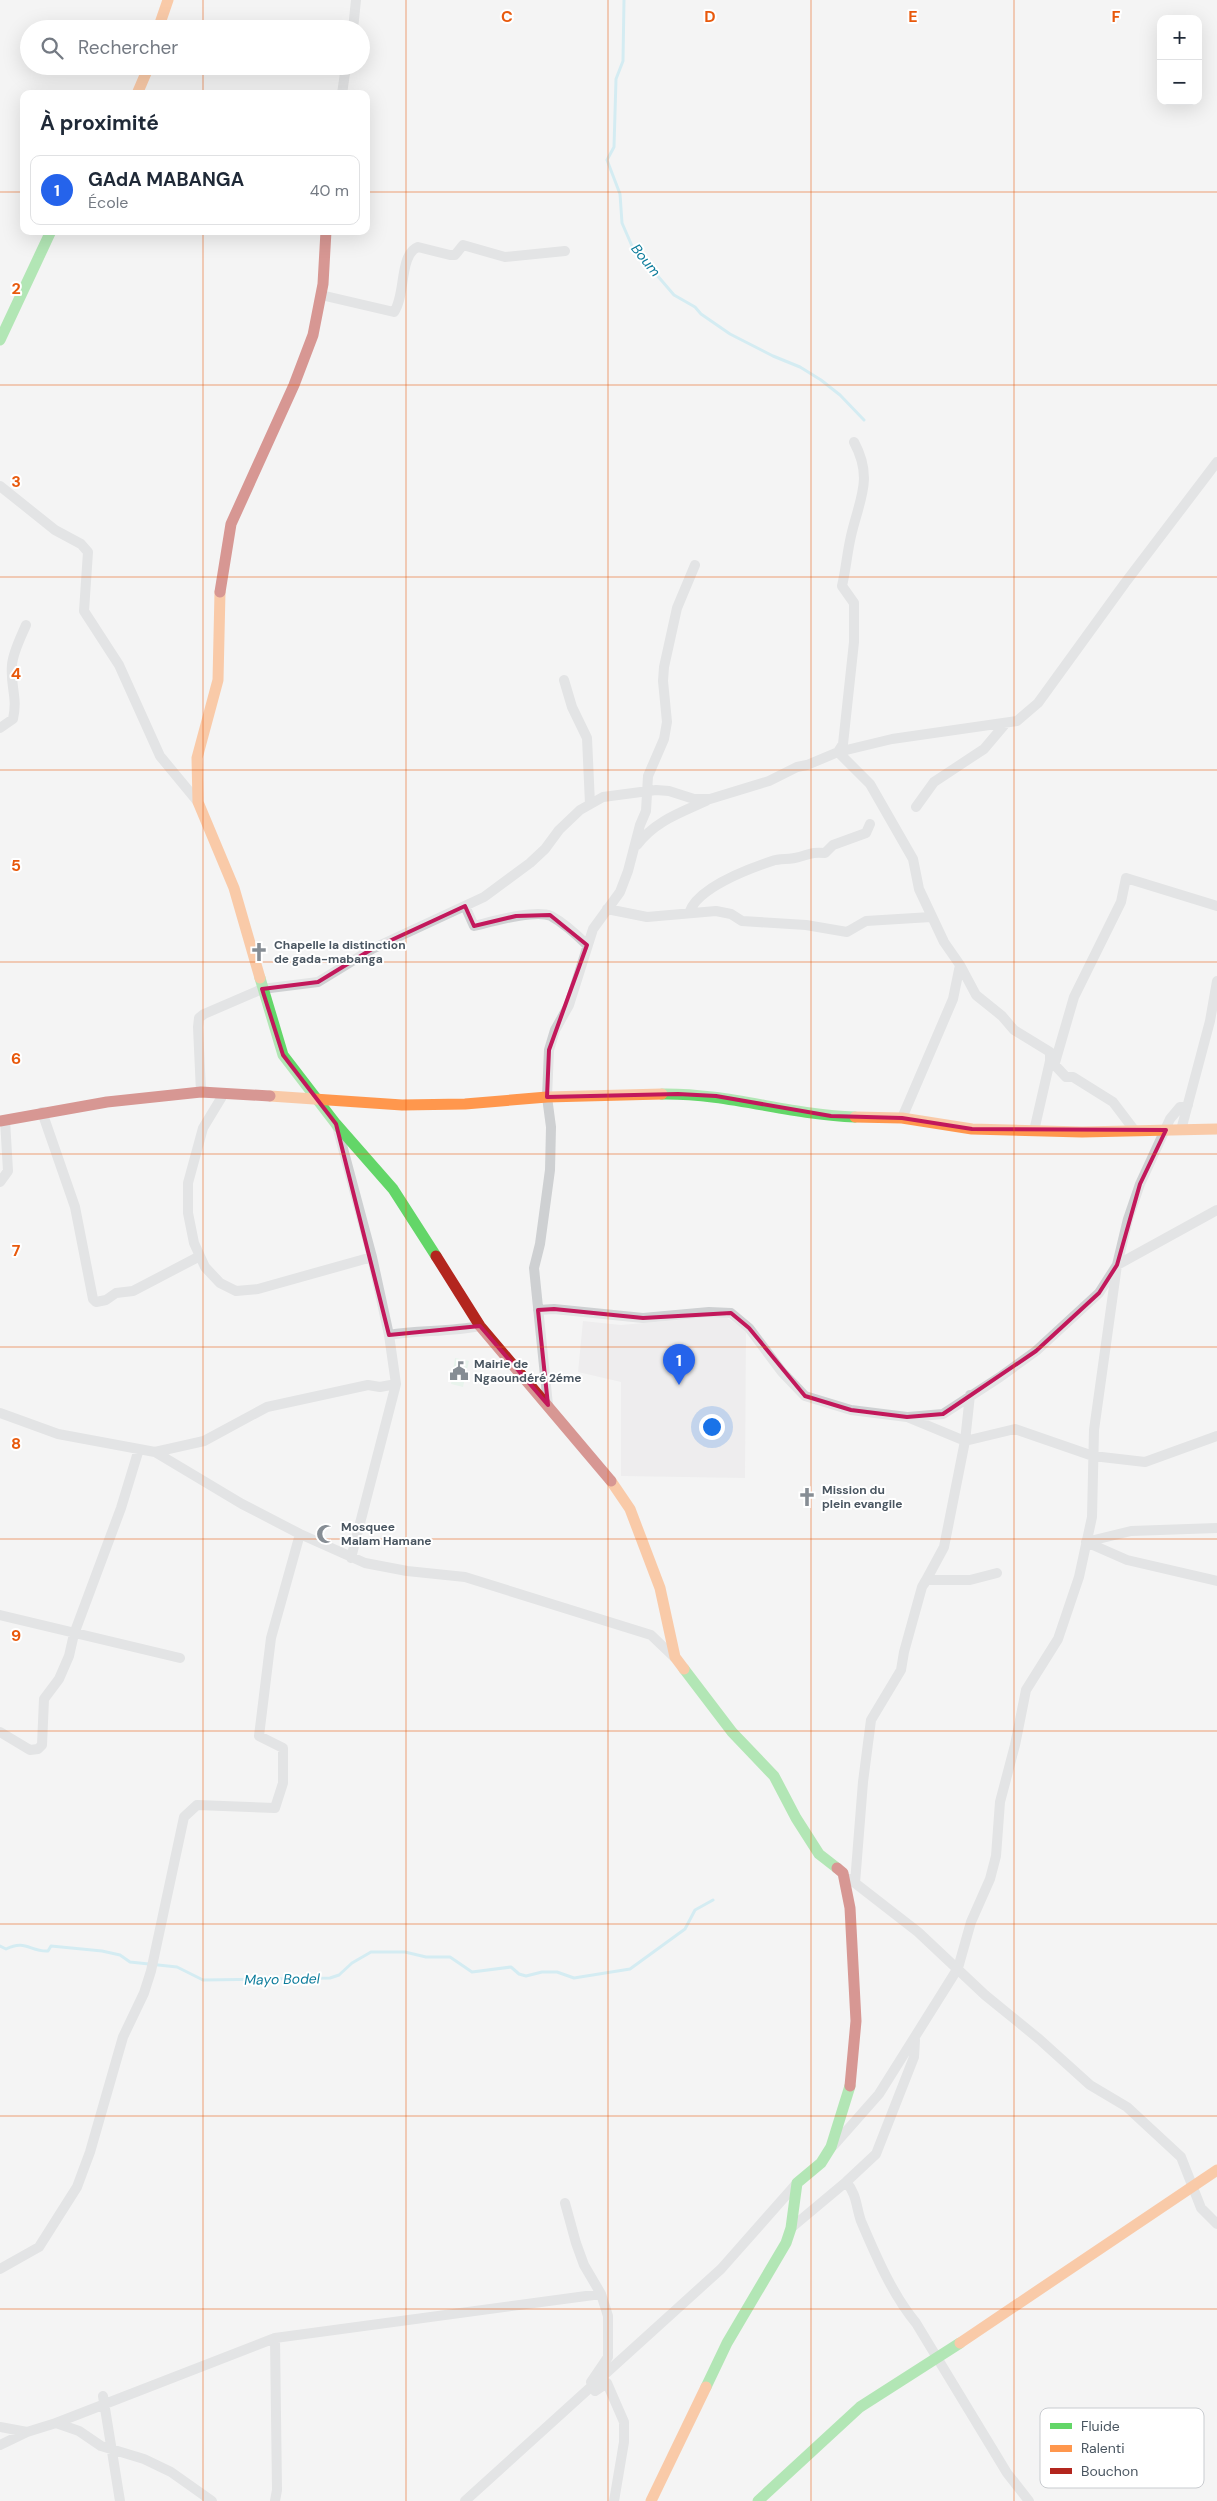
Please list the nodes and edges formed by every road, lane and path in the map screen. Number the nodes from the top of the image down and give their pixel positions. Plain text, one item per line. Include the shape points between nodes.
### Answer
1 (168, 0) edge
2 (356, 0) edge
3 (161, 20) edge
4 (354, 20) edge
5 (145, 75) edge
6 (345, 75) edge
7 (139, 90) edge
8 (343, 90) edge
9 (49, 235) edge
10 (326, 235) edge
11 (565, 251) dead end
12 (321, 295) junction
13 (0, 340) edge
14 (854, 442) dead end
15 (1217, 462) edge
16 (0, 486) edge
17 (695, 565) dead end
18 (26, 625) dead end
19 (564, 680) dead end
20 (1006, 723) junction
21 (0, 728) edge
22 (838, 752) junction
23 (648, 791) junction
24 (710, 799) junction
25 (198, 802) junction
26 (590, 804) junction
27 (916, 807) dead end
28 (870, 824) dead end
29 (635, 847) junction
30 (465, 906) junction
31 (1217, 906) edge
32 (607, 909) junction
33 (689, 913) junction
34 (931, 917) junction
35 (587, 945) junction
36 (960, 965) junction
37 (1217, 981) edge
38 (262, 989) junction
39 (1052, 1063) junction
40 (202, 1092) junction
41 (223, 1095) junction
42 (547, 1097) junction
43 (319, 1101) junction
44 (1188, 1105) junction
45 (42, 1112) junction
46 (902, 1118) junction
47 (3, 1121) edge
48 (336, 1124) junction
49 (1217, 1129) edge
50 (1034, 1130) junction
51 (1166, 1130) junction
52 (1181, 1130) junction
53 (1135, 1131) junction
54 (0, 1182) edge
55 (1217, 1210) edge
56 (200, 1256) junction
57 (372, 1257) junction
58 (1117, 1266) junction
59 (538, 1310) junction
60 (480, 1326) junction
61 (389, 1335) junction
62 (396, 1384) junction
63 (970, 1395) junction
64 (548, 1405) junction
65 (0, 1413) edge
66 (907, 1417) junction
67 (1217, 1436) edge
68 (965, 1442) junction
69 (139, 1450) junction
70 (155, 1452) junction
71 (1093, 1456) junction
72 (1217, 1528) edge
73 (300, 1534) junction
74 (1086, 1542) junction
75 (351, 1558) junction
76 (997, 1573) dead end
77 (1217, 1581) edge
78 (922, 1587) junction
79 (0, 1615) edge
80 (74, 1634) junction
81 (180, 1658) dead end
82 (675, 1658) junction
83 (0, 1732) edge
84 (843, 1873) junction
85 (855, 1883) junction
86 (958, 1968) junction
87 (915, 2039) junction
88 (831, 2147) junction
89 (1217, 2170) edge
90 (846, 2182) junction
91 (797, 2183) junction
92 (1193, 2186) junction
93 (565, 2202) dead end
94 (1217, 2224) edge
95 (791, 2228) junction
96 (0, 2270) edge
97 (601, 2294) junction
98 (275, 2338) junction
99 (936, 2359) junction
100 (104, 2399) junction
101 (579, 2400) junction
102 (56, 2422) junction
103 (0, 2427) edge
104 (27, 2432) junction
105 (0, 2445) edge
106 (114, 2451) junction
107 (120, 2501) edge
108 (212, 2501) edge
109 (274, 2501) edge
110 (465, 2501) edge
111 (614, 2501) edge
112 (651, 2501) edge
113 (758, 2501) edge
114 (1029, 2501) edge

1 - 3 street
2 - 4 street
5 - 7 street
6 - 8 street
9 - 13 street
10 - 12 street
11 - 12 street via 505,257 463,245 450,256 418,247 409,254 394,312
12 - 25 street via 304,360 231,524 219,606 218,680 197,758
14 - 22 street via 862,458 864,492 851,536 842,586 854,603 854,642 843,744
15 - 20 street via 1038,703 1017,720
16 - 25 street via 88,552 84,611 119,666 160,756
17 - 23 street via 678,608 664,667 667,722 648,776
18 - 21 street via 12,662 17,703 13,719
19 - 26 street via 572,707 587,738
20 - 22 street via 892,739
20 - 27 street via 984,749 934,782
22 - 24 street via 769,781
22 - 34 street via 870,784 913,859 919,890
23 - 24 street via 669,791 694,799
23 - 26 street via 603,797
23 - 29 street via 646,811
24 - 29 street via 655,826
25 - 38 street via 234,888
26 - 30 street via 559,830 545,850 530,863 484,897
28 - 33 street via 866,833 834,845 825,853 810,852 799,857 773,860 736,875 700,894
29 - 32 street via 620,892
30 - 35 street via 474,926 516,916 550,915
30 - 38 street via 372,949 318,982
31 - 39 street via 1126,878 1121,902 1074,997
32 - 33 street via 648,917
32 - 35 street
33 - 34 street via 716,911 731,914 742,921 806,925 847,932 866,921
34 - 36 street
35 - 42 street via 569,1005 555,1030 549,1050
36 - 39 street via 976,995 1014,1030 1050,1052
36 - 46 street via 953,998
37 - 44 street via 1210,1022
38 - 40 street via 199,1018
38 - 43 street via 283,1055
39 - 50 street
39 - 53 street via 1066,1077 1072,1077 1113,1102
40 - 41 street
40 - 45 street via 149,1096
41 - 43 street
41 - 56 street via 203,1128 188,1183 188,1213
42 - 43 street via 411,1105
42 - 46 street via 706,1096 831,1116
42 - 59 street via 551,1127 550,1170 534,1268
43 - 48 street
44 - 51 street via 1175,1111
44 - 52 street
45 - 47 street
45 - 56 street via 75,1207 85,1264 96,1302 116,1293 133,1291
46 - 50 street via 972,1129
47 - 54 street via 8,1171
48 - 57 street
48 - 60 street via 393,1190
49 - 52 street
50 - 53 street
51 - 52 street
51 - 53 street
51 - 58 street via 1140,1184
55 - 58 street
56 - 57 street via 205,1267 220,1283 236,1291 258,1289
57 - 61 street
58 - 63 street via 1099,1293 1036,1351
58 - 71 street via 1100,1375
59 - 64 street
59 - 66 street via 643,1318 709,1312 731,1314 750,1328 782,1372 805,1396 851,1410
60 - 61 street
60 - 64 street
61 - 62 street
62 - 70 street via 380,1388 368,1385 275,1404 204,1441
62 - 75 street
63 - 66 street via 943,1414
63 - 68 street
64 - 82 street via 601,1466 630,1509 660,1588
65 - 69 street via 58,1434
66 - 68 street
67 - 71 street via 1144,1462
68 - 71 street via 1015,1429
68 - 78 street via 944,1547
69 - 70 street
69 - 80 street
70 - 73 street
71 - 74 street via 1092,1517
72 - 74 street via 1131,1531
73 - 75 street
73 - 96 street via 271,1638 258,1736 283,1748 283,1783 275,1808 197,1805 184,1817 151,1971 122,2037 84,2170 39,2248
74 - 77 street via 1127,1560
74 - 86 street via 1079,1577 1058,1639 1026,1690 1000,1802 996,1856 962,1948
75 - 82 street via 407,1571 465,1577 577,1611 651,1635
76 - 78 street via 970,1580 926,1580
78 - 85 street via 901,1670 871,1720
79 - 80 street
80 - 81 street
80 - 83 street via 70,1656 44,1699 42,1745 30,1750
82 - 84 street via 732,1732 774,1776 819,1854
84 - 85 street
84 - 88 street via 850,1908 856,2021 852,2081
85 - 86 street
86 - 87 street
86 - 92 street via 1090,2085 1127,2107 1181,2157
87 - 88 street via 879,2094
87 - 90 street via 914,2057 876,2154
88 - 91 street via 821,2163
89 - 92 street
90 - 95 street
90 - 99 street via 852,2188 860,2218 900,2304
91 - 95 street
91 - 101 street via 721,2269
92 - 94 street via 1201,2208
92 - 99 street
93 - 97 street via 584,2265
95 - 112 street via 727,2343
97 - 98 street
97 - 101 street via 610,2326 608,2358
98 - 100 street
98 - 109 street via 277,2490
99 - 113 street via 860,2407
99 - 114 street via 1007,2474
100 - 102 street
100 - 106 street
101 - 110 street
101 - 111 street via 607,2383 624,2422 624,2442
102 - 104 street
102 - 106 street
103 - 104 street
104 - 105 street
106 - 107 street
106 - 108 street via 144,2459 171,2472

